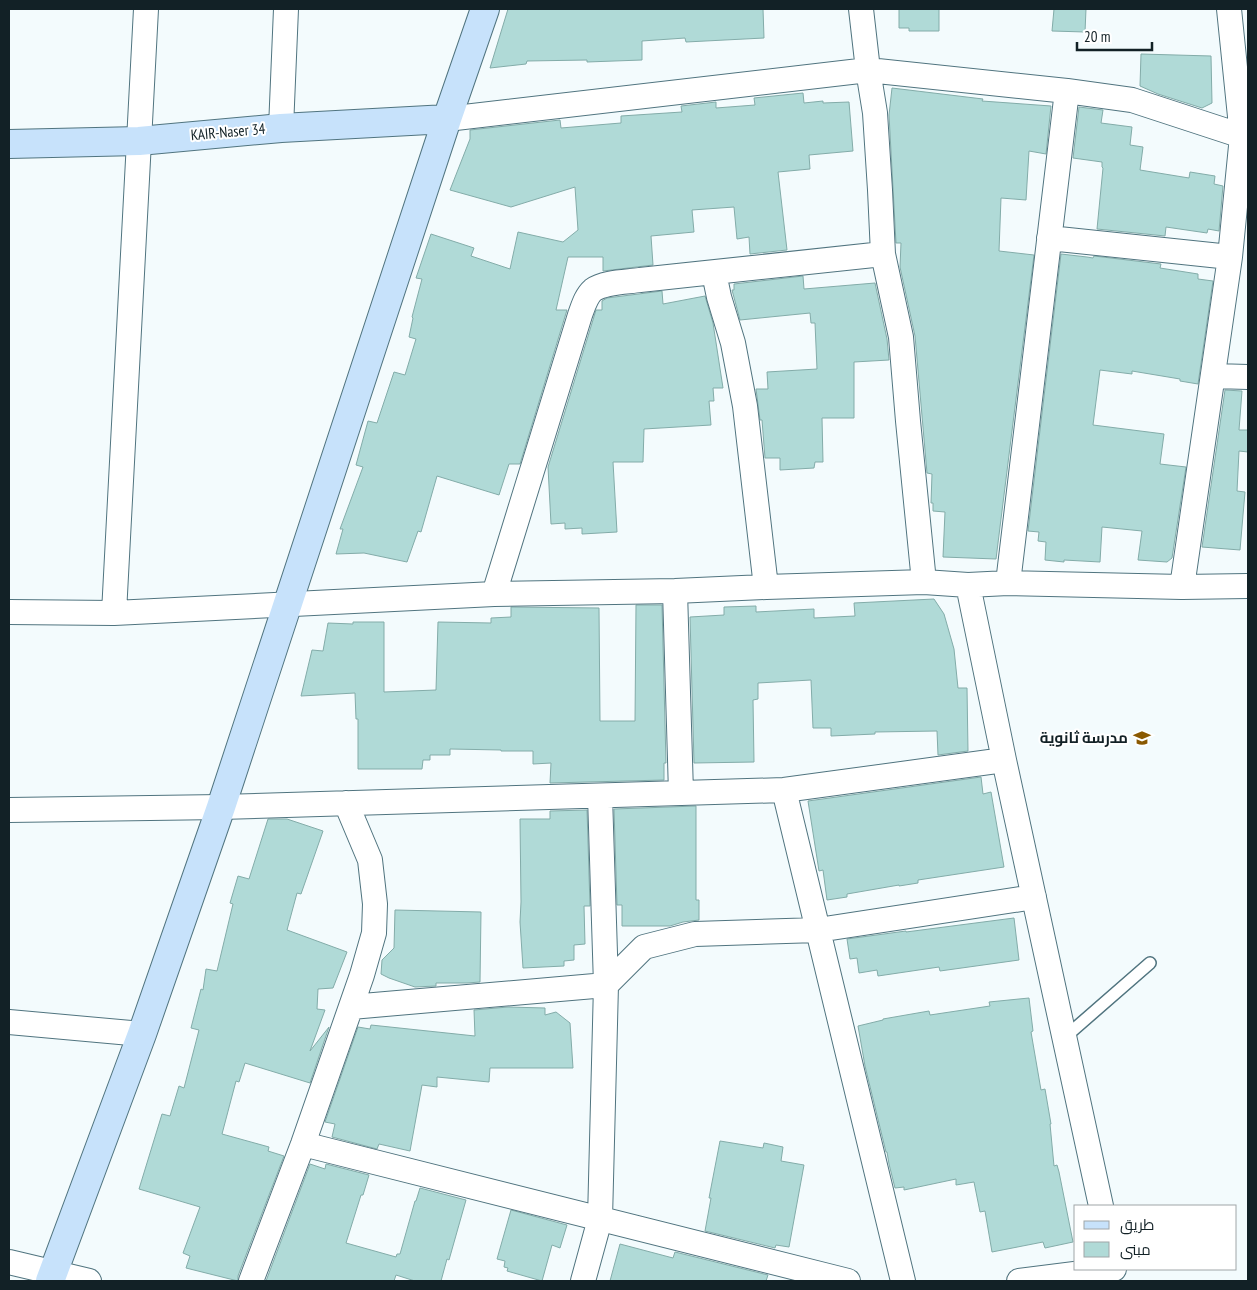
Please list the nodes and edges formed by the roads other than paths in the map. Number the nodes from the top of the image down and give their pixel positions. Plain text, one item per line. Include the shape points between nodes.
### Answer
1 (146, 9) edge
2 (286, 9) edge
3 (485, 9) edge
4 (861, 9) edge
5 (1229, 9) edge
6 (868, 70) junction
7 (1066, 91) junction
8 (446, 119) junction
9 (281, 128) junction
10 (1245, 138) edge
11 (138, 141) junction
12 (9, 144) edge
13 (1049, 238) junction
14 (883, 254) junction
15 (1230, 257) junction
16 (714, 272) junction
17 (1214, 376) junction
18 (1248, 377) edge
19 (924, 582) junction
20 (1008, 583) junction
21 (968, 585) junction
22 (1248, 586) edge
23 (766, 587) junction
24 (1182, 587) junction
25 (675, 591) junction
26 (494, 594) junction
27 (288, 603) junction
28 (9, 612) edge
29 (114, 613) junction
30 (1004, 760) junction
31 (784, 790) junction
32 (681, 793) junction
33 (600, 796) junction
34 (346, 804) junction
35 (220, 807) junction
36 (9, 810) edge
37 (1034, 897) junction
38 (818, 930) junction
39 (1150, 963) dead end
40 (606, 985) junction
41 (351, 1007) junction
42 (9, 1022) edge
43 (142, 1034) junction
44 (1064, 1038) junction
45 (303, 1144) junction
46 (1101, 1205) edge
47 (600, 1219) junction
48 (9, 1262) edge
49 (1107, 1270) edge
50 (52, 1277) edge
51 (89, 1281) edge
52 (251, 1281) edge
53 (582, 1281) edge
54 (848, 1281) edge
55 (903, 1281) edge
56 (1019, 1281) edge

1 - 11 street
2 - 9 street
3 - 8 street
4 - 6 street
5 - 10 street
6 - 7 street
6 - 8 street
6 - 14 street via 875,113
7 - 10 street via 1132,100
7 - 13 street
8 - 9 street, KAIR-Naser 34
8 - 27 street
9 - 11 street, KAIR-Naser 34
10 - 15 street
11 - 12 street, KAIR-Naser 34
11 - 29 street
13 - 15 street
13 - 20 street
14 - 16 street
14 - 19 street via 901,337
15 - 17 street
16 - 23 street via 733,343 745,406
16 - 26 street via 611,284 592,291 580,315
17 - 18 street
17 - 24 street
19 - 21 street
19 - 23 street
20 - 21 street
20 - 24 street
21 - 30 street
22 - 24 street
23 - 25 street
25 - 26 street
25 - 32 street
26 - 27 street
27 - 29 street
27 - 35 street
28 - 29 street
30 - 31 street
30 - 37 street
31 - 32 street
31 - 38 street
32 - 33 street
33 - 34 street
33 - 40 street
34 - 35 street
34 - 41 street via 370,860 375,904 374,933
35 - 36 street
35 - 43 street
37 - 38 street
37 - 44 street
38 - 40 street via 694,934 644,947
38 - 55 street
39 - 44 lane
40 - 41 street
40 - 47 street
41 - 45 street
42 - 43 street
43 - 50 street
44 - 46 street
45 - 47 street
45 - 52 street
47 - 53 street
47 - 54 street
48 - 50 street
49 - 56 street
50 - 51 street

